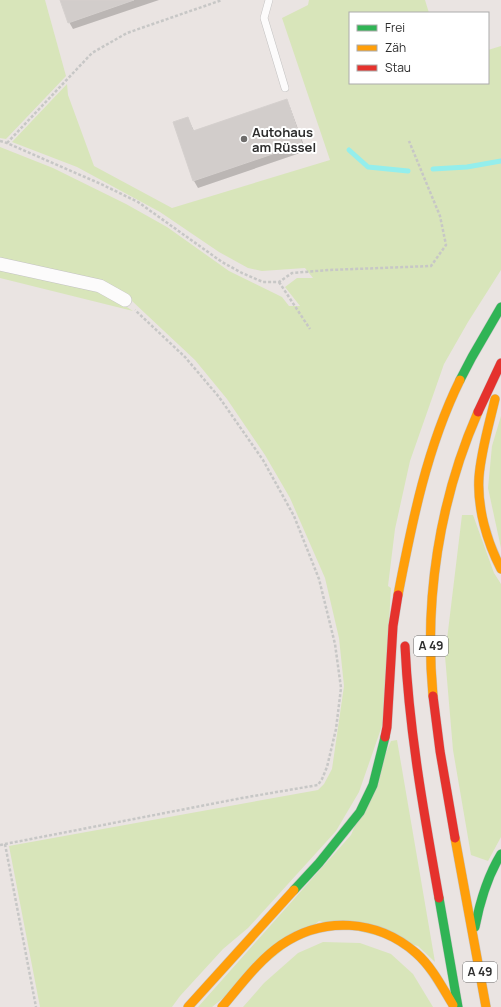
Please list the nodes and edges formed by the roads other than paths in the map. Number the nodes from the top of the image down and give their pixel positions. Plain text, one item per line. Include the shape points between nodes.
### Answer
1 (269, 0) edge
2 (285, 88) dead end
3 (0, 264) edge
4 (125, 300) road end
5 (501, 307) edge
6 (501, 363) edge
7 (501, 378) edge
8 (410, 537) junction
9 (501, 569) edge
10 (405, 609) dead end
11 (405, 633) dead end
12 (501, 854) edge
13 (473, 936) junction
14 (188, 1007) edge
15 (222, 1007) edge
16 (454, 1007) edge
17 (458, 1007) edge
18 (486, 1007) edge

1 - 2 lane via 264,18
3 - 4 street via 100,286
5 - 8 highway via 472,357 441,426 420,492
6 - 13 highway, A 49 via 466,441 455,475 440,540 432,611 431,665 435,719
7 - 9 highway via 484,444 479,489 489,539
8 - 10 highway
8 - 14 highway via 393,626 387,727 373,785 360,812 319,863
11 - 17 highway, A 49 via 407,688 418,781
12 - 13 highway via 482,894
13 - 18 highway, A 49
15 - 16 highway via 269,954 282,944 310,930 338,924 380,930 407,945 431,969

